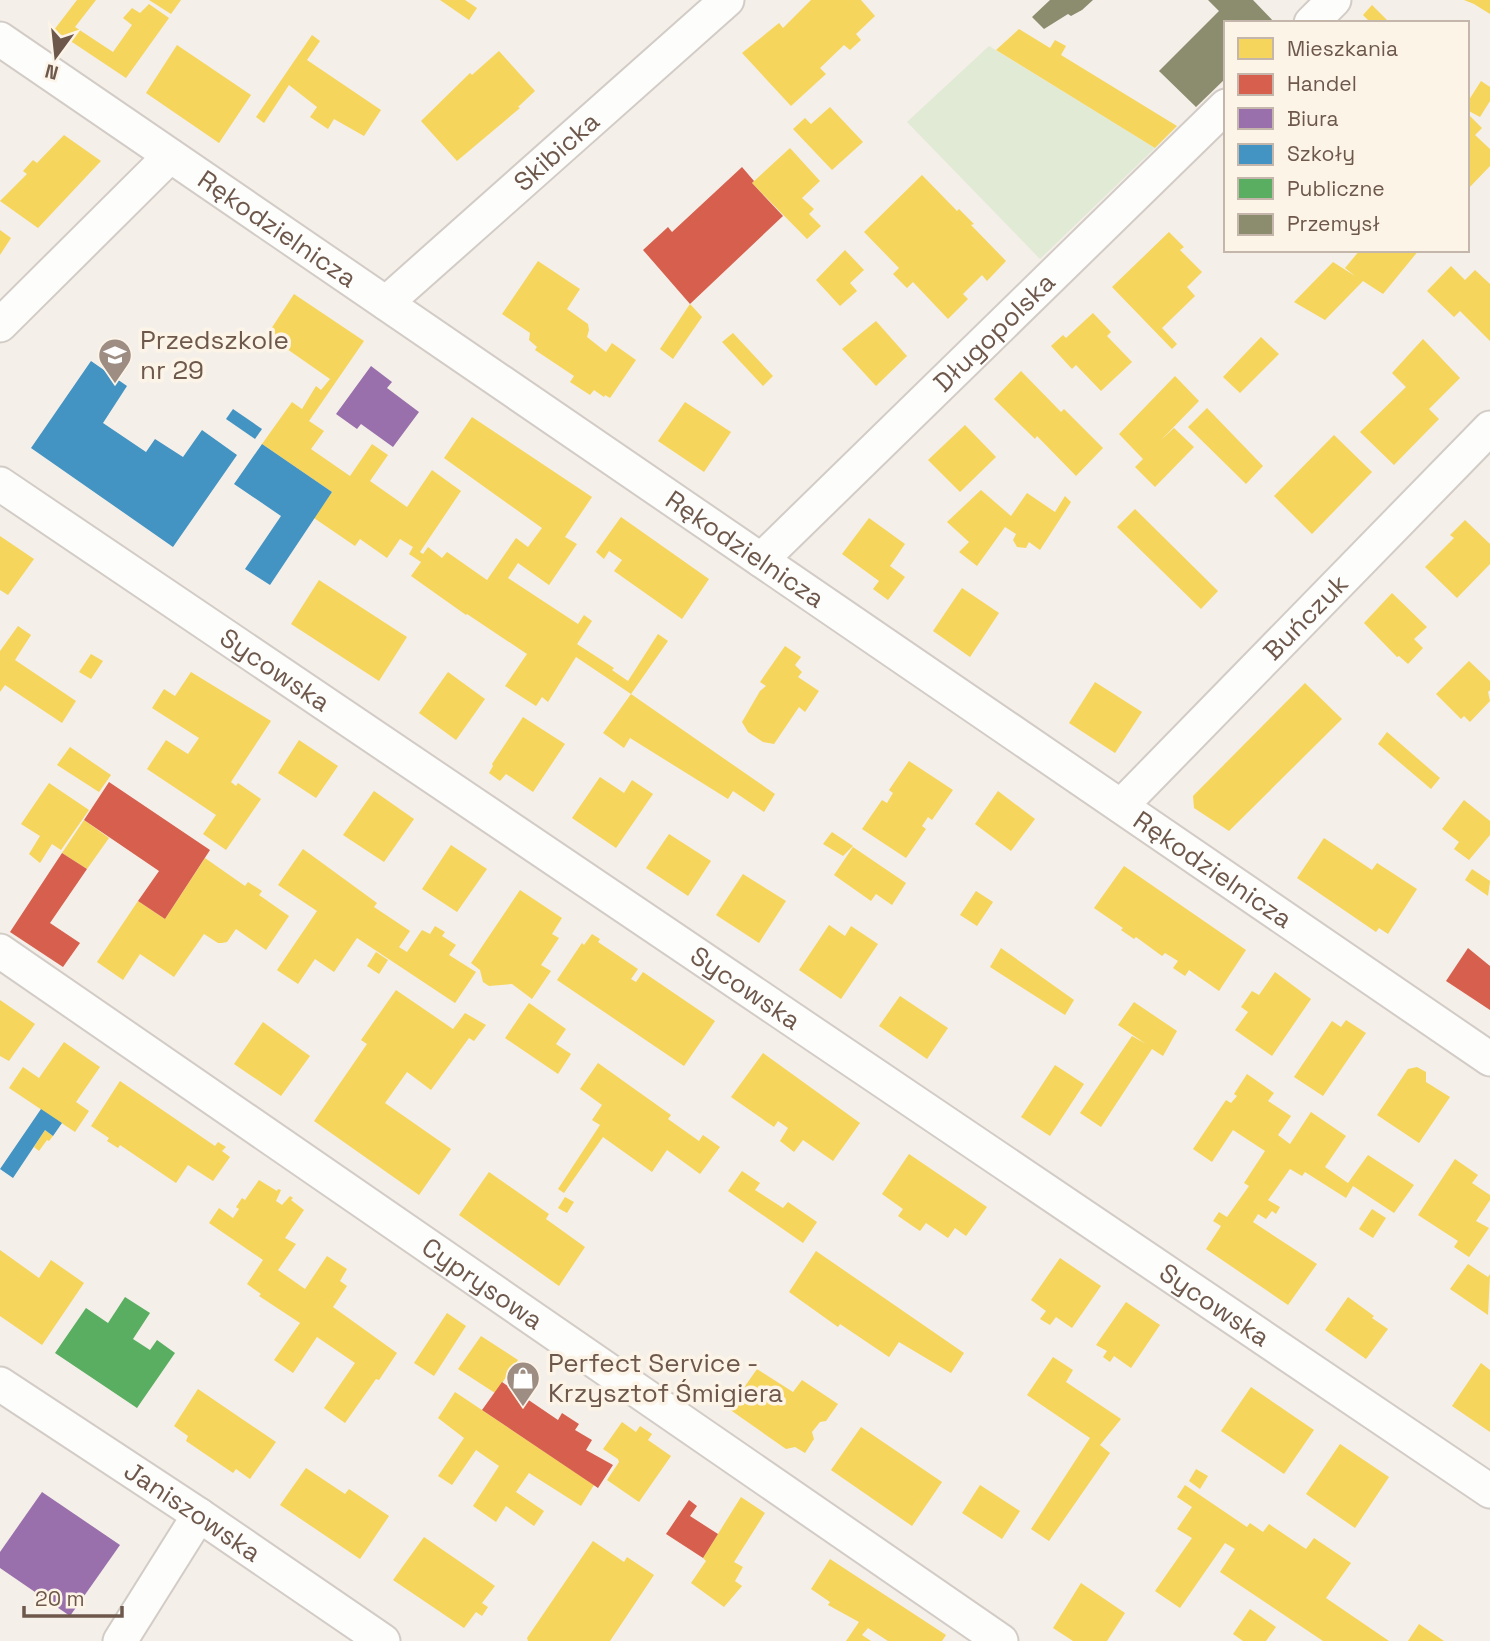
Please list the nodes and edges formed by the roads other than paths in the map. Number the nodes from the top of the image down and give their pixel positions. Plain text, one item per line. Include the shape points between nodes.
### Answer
1 (727, 0) edge
2 (1335, 0) edge
3 (1313, 21) edge
4 (0, 39) edge
5 (1224, 108) edge
6 (170, 156) junction
7 (386, 303) junction
8 (0, 325) edge
9 (1490, 428) edge
10 (0, 484) edge
11 (761, 560) junction
12 (1121, 806) junction
13 (0, 951) edge
14 (1490, 1059) edge
15 (0, 1384) edge
16 (1490, 1491) edge
17 (199, 1515) junction
18 (120, 1641) edge
19 (383, 1641) edge
20 (1001, 1641) edge

1 - 7 street, Skibicka
2 - 3 street
4 - 6 street, Rękodzielnicza
5 - 11 street, Długopolska
6 - 7 street, Rękodzielnicza
6 - 8 street
7 - 11 street, Rękodzielnicza
9 - 12 street, Buńczuk
10 - 16 street, Sycowska
11 - 12 street, Rękodzielnicza
12 - 14 street, Rękodzielnicza
13 - 20 street, Cyprysowa
15 - 17 street, Janiszowska
17 - 18 street
17 - 19 street, Janiszowska

